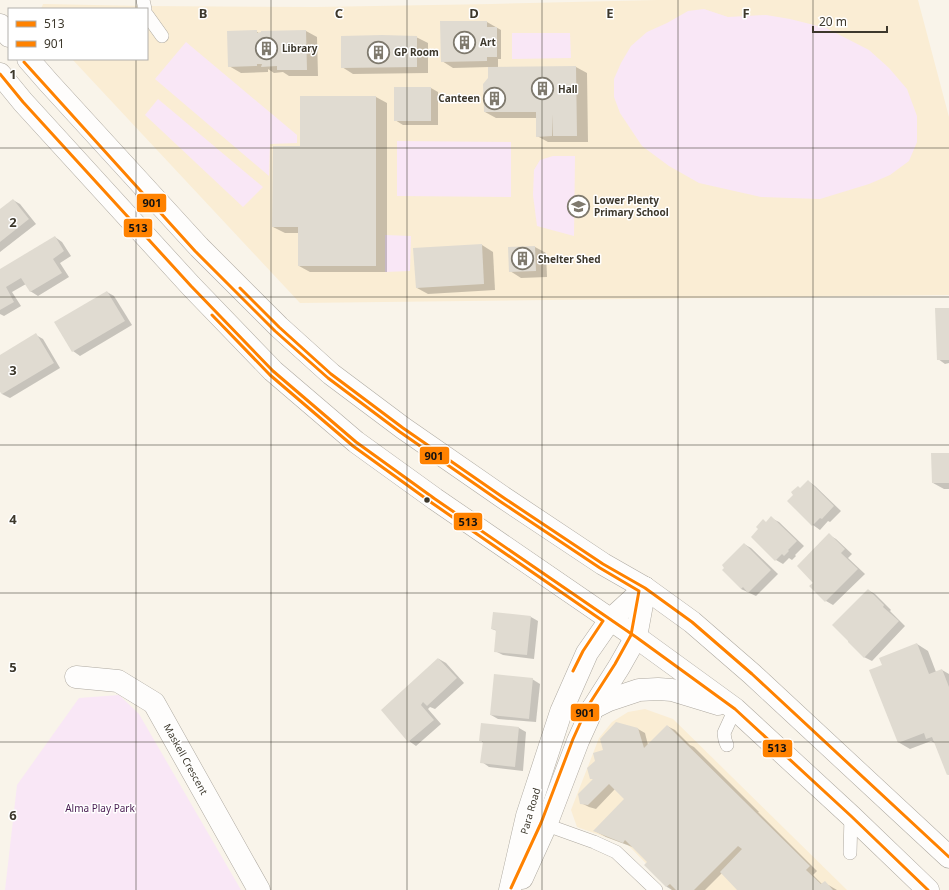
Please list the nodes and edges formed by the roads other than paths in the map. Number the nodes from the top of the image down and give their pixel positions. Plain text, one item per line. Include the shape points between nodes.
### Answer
1 (148, 16) edge
2 (0, 25) edge
3 (8, 35) edge
4 (162, 36) dead end
5 (29, 60) edge
6 (0, 74) edge
7 (645, 588) junction
8 (610, 620) junction
9 (636, 637) junction
10 (76, 677) dead end
11 (593, 708) junction
12 (735, 709) junction
13 (727, 745) dead end
14 (526, 816) junction
15 (851, 816) junction
16 (546, 825) junction
17 (850, 853) dead end
18 (949, 857) edge
19 (259, 890) edge
20 (510, 890) edge
21 (516, 890) edge
22 (656, 890) edge
23 (928, 890) edge

1 - 4 lane
2 - 3 main road
5 - 7 main road via 199,247 279,327 331,374 504,498 603,564
6 - 8 main road via 166,258 273,371 356,442
7 - 8 main road, Para Road
7 - 9 main road, Para Road
7 - 18 main road via 692,622 752,674
8 - 9 main road
8 - 14 main road, Para Road via 587,653 561,712
9 - 11 main road, Para Road
9 - 12 main road
10 - 19 main road, Maskell Crescent via 118,681 154,703
11 - 12 main road via 639,690 658,689 672,690
11 - 16 main road, Para Road
12 - 13 lane via 724,733
12 - 15 main road
14 - 16 lane
14 - 20 main road, Para Road
15 - 17 lane
15 - 23 main road
16 - 21 main road, Para Road
16 - 22 lane via 616,852

